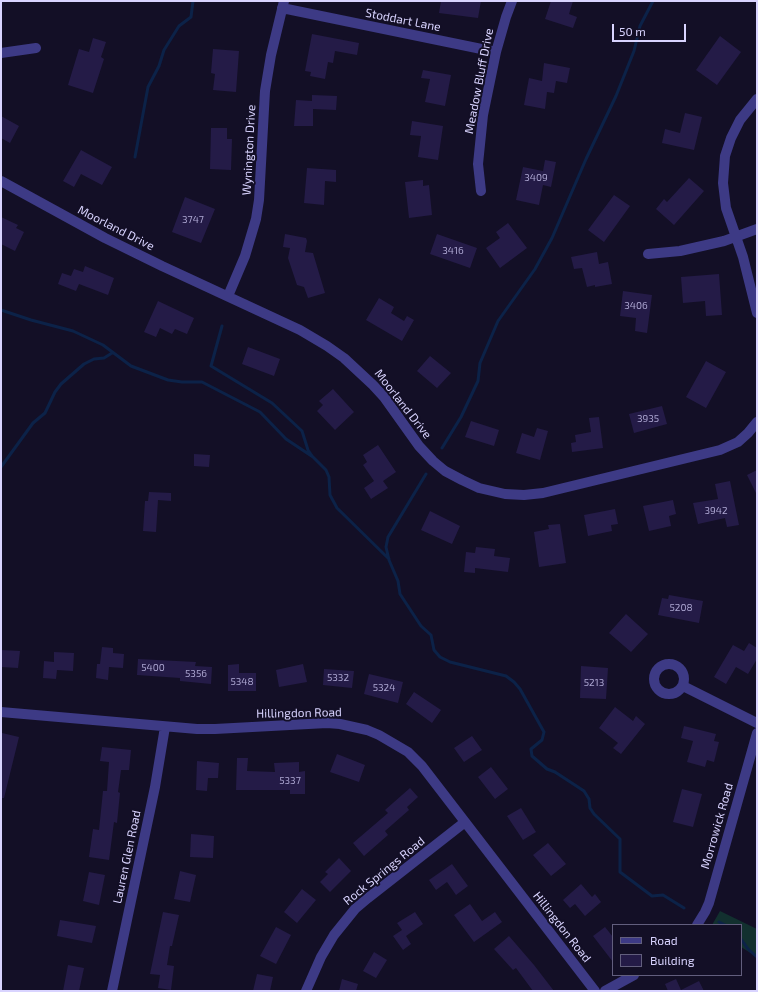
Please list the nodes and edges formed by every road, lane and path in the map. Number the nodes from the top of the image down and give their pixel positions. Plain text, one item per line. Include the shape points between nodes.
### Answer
1 (512, 1) edge
2 (283, 5) edge
3 (36, 48) dead end
4 (496, 52) junction
5 (1, 53) edge
6 (757, 99) edge
7 (1, 181) edge
8 (481, 191) dead end
9 (757, 229) edge
10 (736, 237) junction
11 (648, 254) dead end
12 (228, 296) junction
13 (757, 313) edge
14 (757, 422) edge
15 (682, 686) dead end
16 (1, 712) edge
17 (757, 723) edge
18 (166, 727) junction
19 (757, 733) edge
20 (465, 822) junction
21 (698, 924) edge
22 (632, 976) edge
23 (112, 991) edge
24 (306, 991) edge
25 (595, 991) edge
26 (605, 991) edge

1 - 4 street, Meadow Bluff Drive
2 - 4 street, Stoddart Lane
2 - 12 street, Wynington Drive via 265,91 256,219 245,256
3 - 5 street
4 - 8 street, Meadow Bluff Drive via 481,130 478,164
6 - 10 street via 735,128 725,156 724,200
7 - 12 street, Moorland Drive via 105,238
9 - 10 street
10 - 11 street via 680,251
10 - 13 street
12 - 14 street, Moorland Drive via 300,330 333,350 360,372 384,397 419,446 434,461 445,471 479,488 524,495 543,493 720,450 738,442
15 - 17 street
16 - 18 street, Hillingdon Road
18 - 20 street, Hillingdon Road via 215,729 327,723 367,730 408,752 422,766
18 - 23 street, Lauren Glen Road
19 - 21 street, Morrowick Road via 709,903
20 - 24 street, Rock Springs Road via 355,909 334,935
20 - 25 street, Hillingdon Road
22 - 26 street

